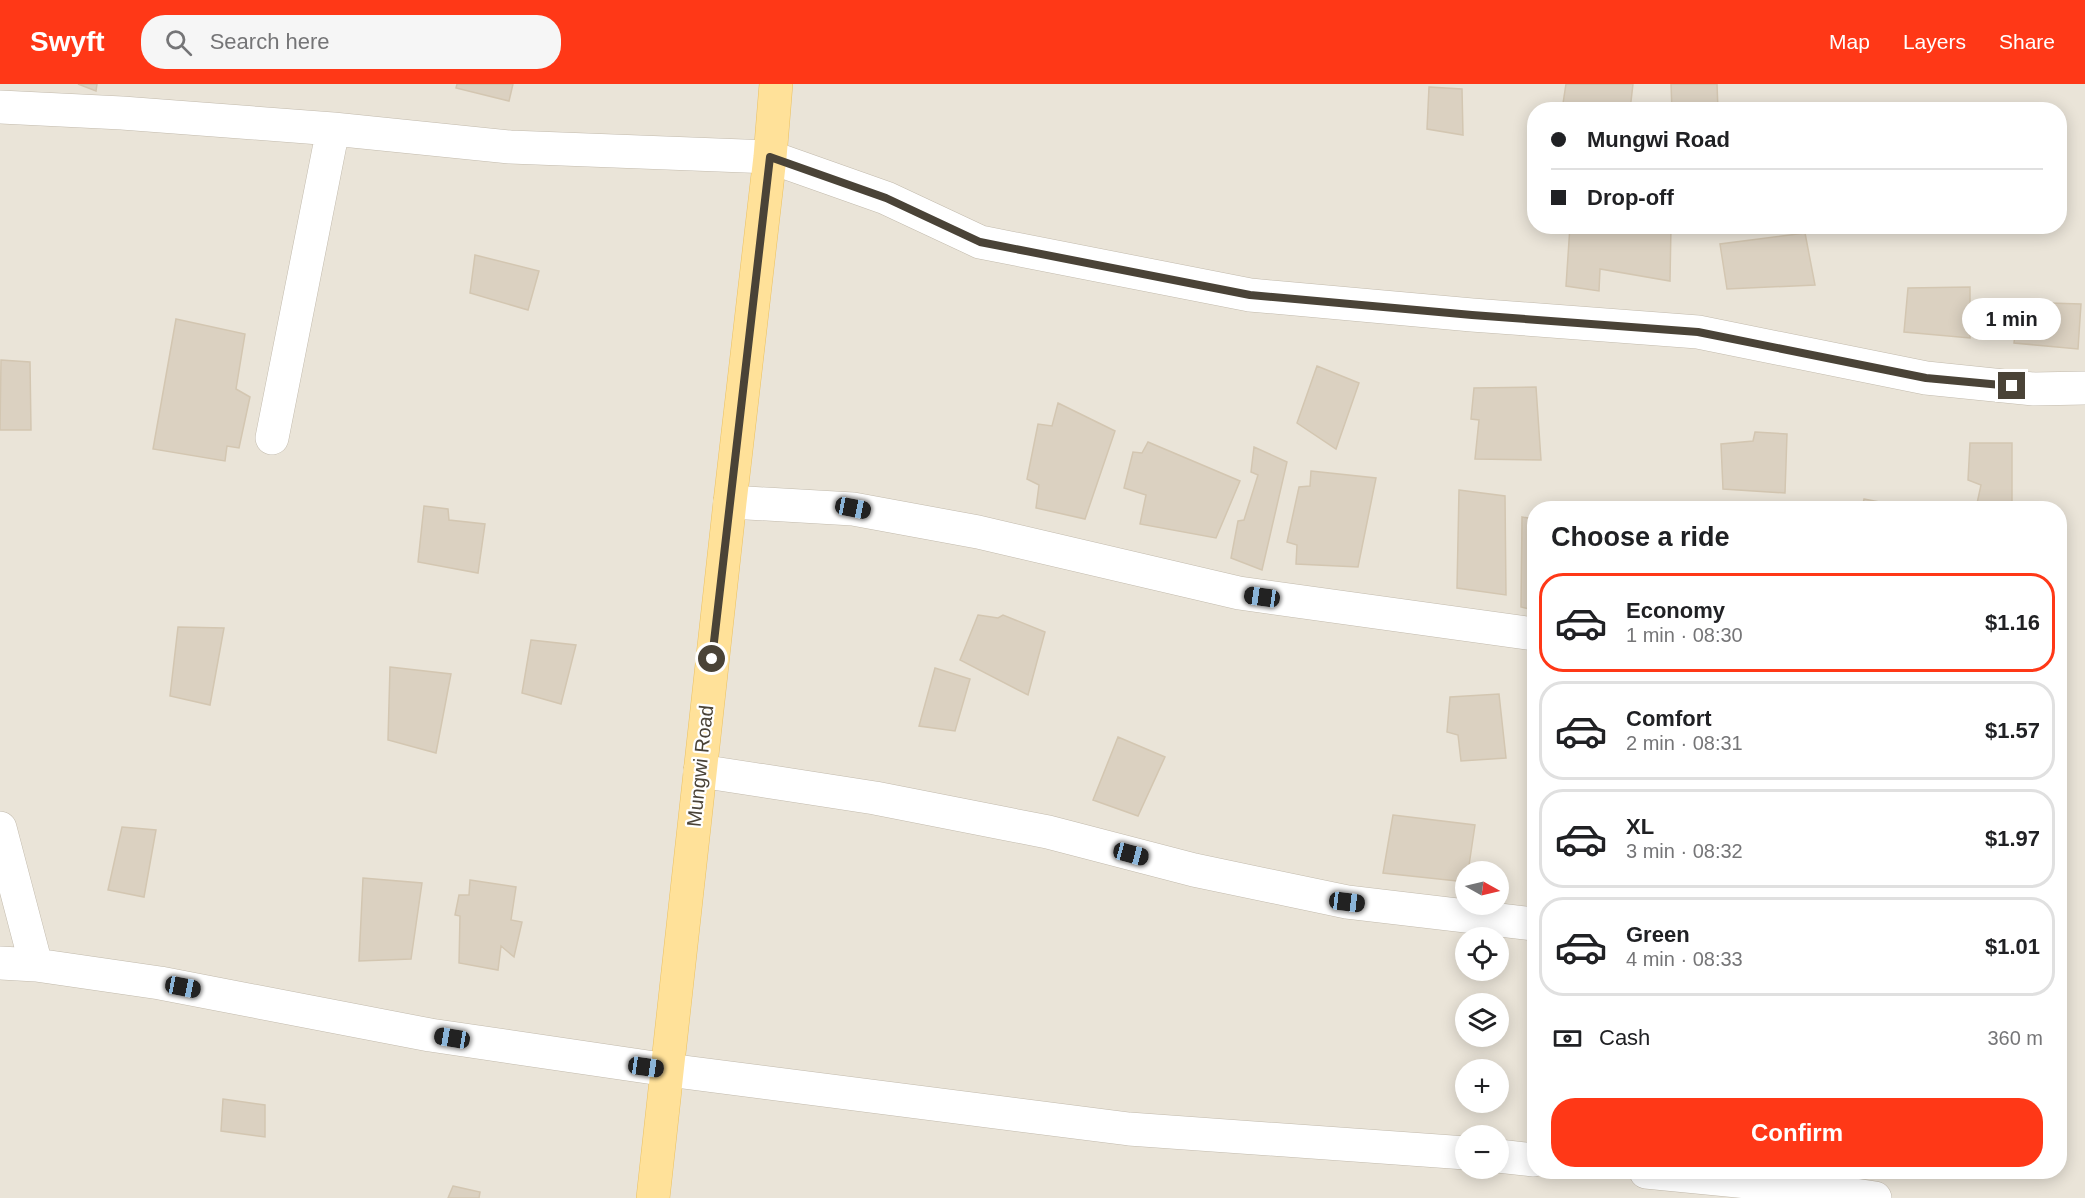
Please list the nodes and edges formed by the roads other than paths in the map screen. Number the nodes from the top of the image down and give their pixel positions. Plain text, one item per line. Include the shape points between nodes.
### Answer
1 (776, 84) edge
2 (0, 107) edge
3 (333, 129) junction
4 (770, 157) junction
5 (2085, 388) edge
6 (272, 438) dead end
7 (730, 502) junction
8 (1527, 633) edge
9 (700, 771) junction
10 (0, 828) edge
11 (1527, 923) edge
12 (0, 963) edge
13 (36, 965) junction
14 (668, 1070) junction
15 (1455, 1152) edge
16 (1509, 1157) edge
17 (1527, 1159) edge
18 (1717, 1179) edge
19 (653, 1198) edge
20 (1875, 1198) edge

1 - 4 main road, Mungwi Road
2 - 3 street
3 - 4 street via 510,147
3 - 6 street
4 - 5 street via 886,198 980,242 1250,295 1698,332 1926,378 2034,388
4 - 7 main road, Mungwi Road
7 - 8 street via 853,508 978,532 1239,594
7 - 9 main road, Mungwi Road
9 - 11 street via 875,798 1048,832 1194,870 1347,902
9 - 14 main road, Mungwi Road
10 - 13 street
12 - 13 street
13 - 14 street via 160,983 430,1035
14 - 15 street via 1129,1129
14 - 19 main road, Mungwi Road
16 - 17 street
18 - 20 street

